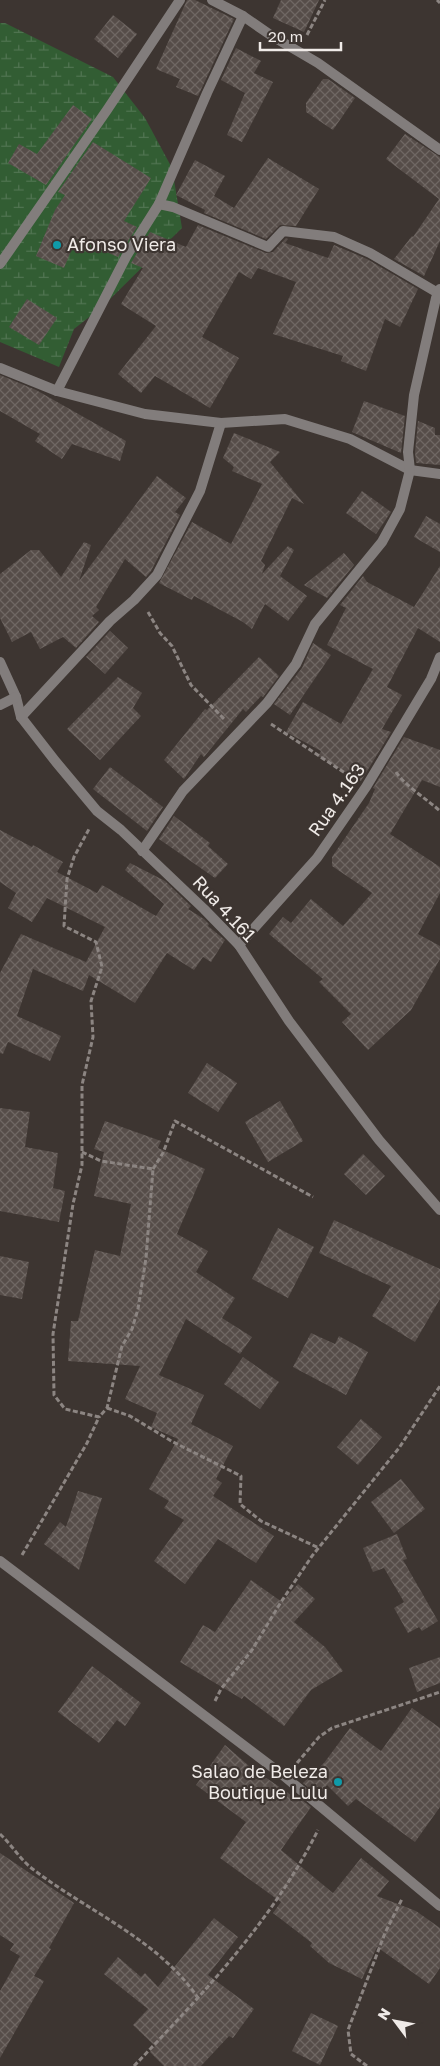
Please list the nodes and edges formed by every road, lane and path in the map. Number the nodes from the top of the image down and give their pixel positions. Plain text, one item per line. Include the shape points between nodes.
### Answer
1 (180, 0) edge
2 (212, 0) edge
3 (325, 0) edge
4 (437, 0) edge
5 (440, 3) edge
6 (243, 16) junction
7 (300, 51) junction
8 (440, 150) edge
9 (159, 204) junction
10 (0, 264) edge
11 (439, 291) edge
12 (0, 368) edge
13 (57, 391) junction
14 (221, 423) junction
15 (410, 470) junction
16 (440, 474) edge
17 (134, 600) junction
18 (440, 658) edge
19 (0, 662) edge
20 (16, 698) junction
21 (0, 705) edge
22 (257, 714) junction
23 (21, 717) junction
24 (239, 732) junction
25 (387, 757) junction
26 (366, 788) junction
27 (97, 811) junction
28 (440, 811) edge
29 (142, 851) junction
30 (239, 945) junction
31 (82, 1152) junction
32 (153, 1169) junction
33 (313, 1197) dead end
34 (440, 1210) edge
35 (440, 1386) edge
36 (107, 1408) junction
37 (99, 1417) junction
38 (319, 1548) junction
39 (0, 1561) edge
40 (13, 1570) junction
41 (440, 1692) edge
42 (206, 1717) junction
43 (284, 1776) junction
44 (326, 1813) junction
45 (0, 1834) edge
46 (406, 1880) junction
47 (440, 1906) edge
48 (198, 1998) junction
49 (134, 2066) edge
50 (367, 2066) edge

1 - 10 street
2 - 6 street
3 - 7 path
4 - 5 path
6 - 7 street
6 - 9 street
7 - 8 street
9 - 11 street via 268,246 283,231 334,237
9 - 13 street via 127,255
11 - 15 street via 414,395 408,452
12 - 13 street
13 - 14 street via 145,414
14 - 15 street via 285,419 350,439
14 - 17 street via 200,491 157,575
15 - 16 street
15 - 22 street via 400,509 382,542 315,624 296,664
17 - 23 street via 110,621
17 - 24 path via 152,616 160,633 172,646 191,685
18 - 25 street, Rua 4.163
19 - 20 street, Rua 4.161
20 - 21 street
20 - 23 street, Rua 4.161
22 - 24 street
22 - 26 path
23 - 27 street, Rua 4.161
24 - 29 street via 183,791
25 - 26 street, Rua 4.163
25 - 28 path via 402,781
26 - 30 street, Rua 4.163 via 317,858
27 - 29 street, Rua 4.161
27 - 31 path via 67,879 64,926 96,942 102,967 91,1001 93,1037 82,1085
29 - 30 street, Rua 4.161
30 - 34 street, Rua 4.161 via 307,1045 379,1140
31 - 32 path via 101,1161
31 - 37 path via 56,1305 54,1395 65,1409
32 - 33 path via 163,1154 175,1121
32 - 36 path via 146,1258 138,1309 122,1346
35 - 38 path via 399,1448
36 - 37 path
36 - 38 path via 130,1416 241,1476 240,1504 261,1521
37 - 40 path
38 - 42 path via 280,1602 252,1650 221,1689
39 - 40 street
40 - 42 street
41 - 43 path via 332,1728 319,1737
42 - 43 street
43 - 44 street
44 - 46 street
44 - 48 path via 267,1914
45 - 48 path via 32,1869 144,1943 184,1977
46 - 47 street
46 - 50 path via 406,1893 394,1910 348,2030 350,2054
48 - 49 path

